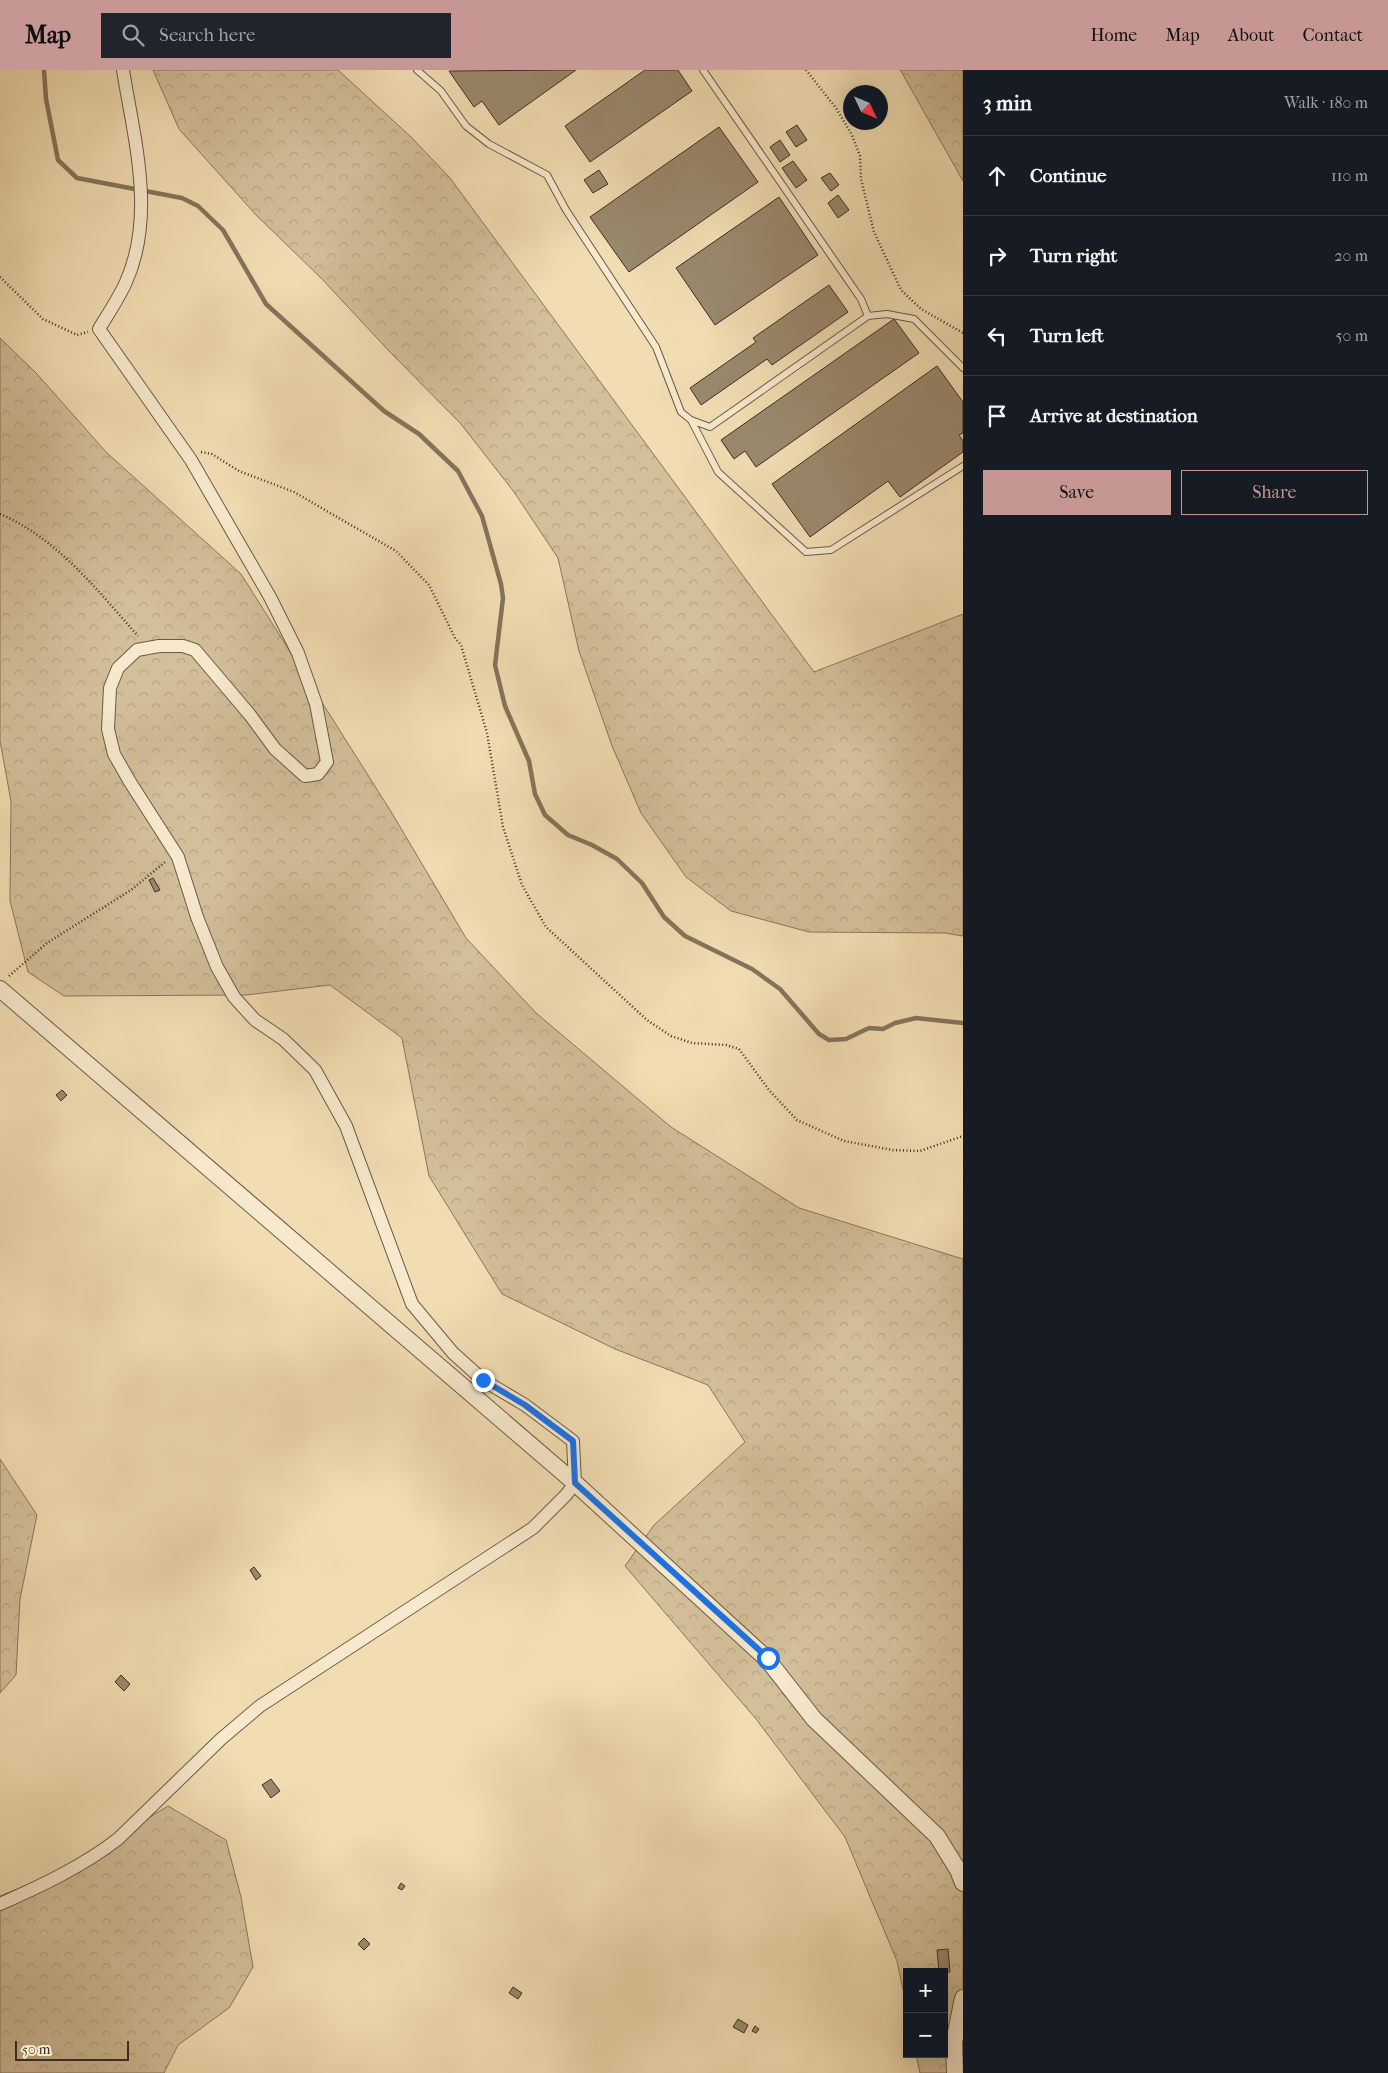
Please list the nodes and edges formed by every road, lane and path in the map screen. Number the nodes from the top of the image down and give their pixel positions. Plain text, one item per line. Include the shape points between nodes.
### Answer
1 (123, 70) edge
2 (418, 70) edge
3 (703, 70) edge
4 (806, 70) edge
5 (0, 277) edge
6 (868, 316) junction
7 (99, 329) junction
8 (963, 333) edge
9 (963, 368) edge
10 (691, 420) junction
11 (183, 448) junction
12 (963, 466) edge
13 (0, 514) edge
14 (150, 648) junction
15 (176, 853) junction
16 (2, 992) edge
17 (963, 1136) edge
18 (575, 1483) junction
19 (963, 1884) edge
20 (0, 1904) edge
21 (963, 1998) edge
22 (955, 2073) edge

1 - 7 street via 143,214 126,282
2 - 10 lane via 441,91 466,126 489,144 546,175 656,347 681,412
3 - 6 lane via 856,291
4 - 8 path via 852,134 860,156 861,178 874,232 901,290 921,310
5 - 7 path via 43,319 76,335
6 - 9 lane via 887,314 914,319
6 - 10 lane via 710,427
7 - 11 street
10 - 12 lane via 718,472 806,552 831,550
11 - 14 street via 270,596 298,653 316,704 327,762 318,774 305,776 275,749 195,650 183,646
11 - 17 path via 212,454 239,471 294,492 396,551 429,585 461,645 487,733 503,827 522,885 546,926 647,1020 671,1036 692,1043 739,1049 769,1090 797,1120 844,1141 920,1152
13 - 14 path via 23,524 48,544 87,580
14 - 15 street via 137,650 118,668 110,688 108,729 114,754
15 - 16 path via 131,890 48,943 4,980
15 - 18 street via 217,967 234,997 255,1020 283,1038 315,1070 346,1126 412,1304 453,1353 483,1380 525,1405 573,1441
16 - 18 street
18 - 19 street via 768,1658 814,1719 937,1836
18 - 20 street via 533,1528 260,1706 104,1850
21 - 22 street via 954,2042

